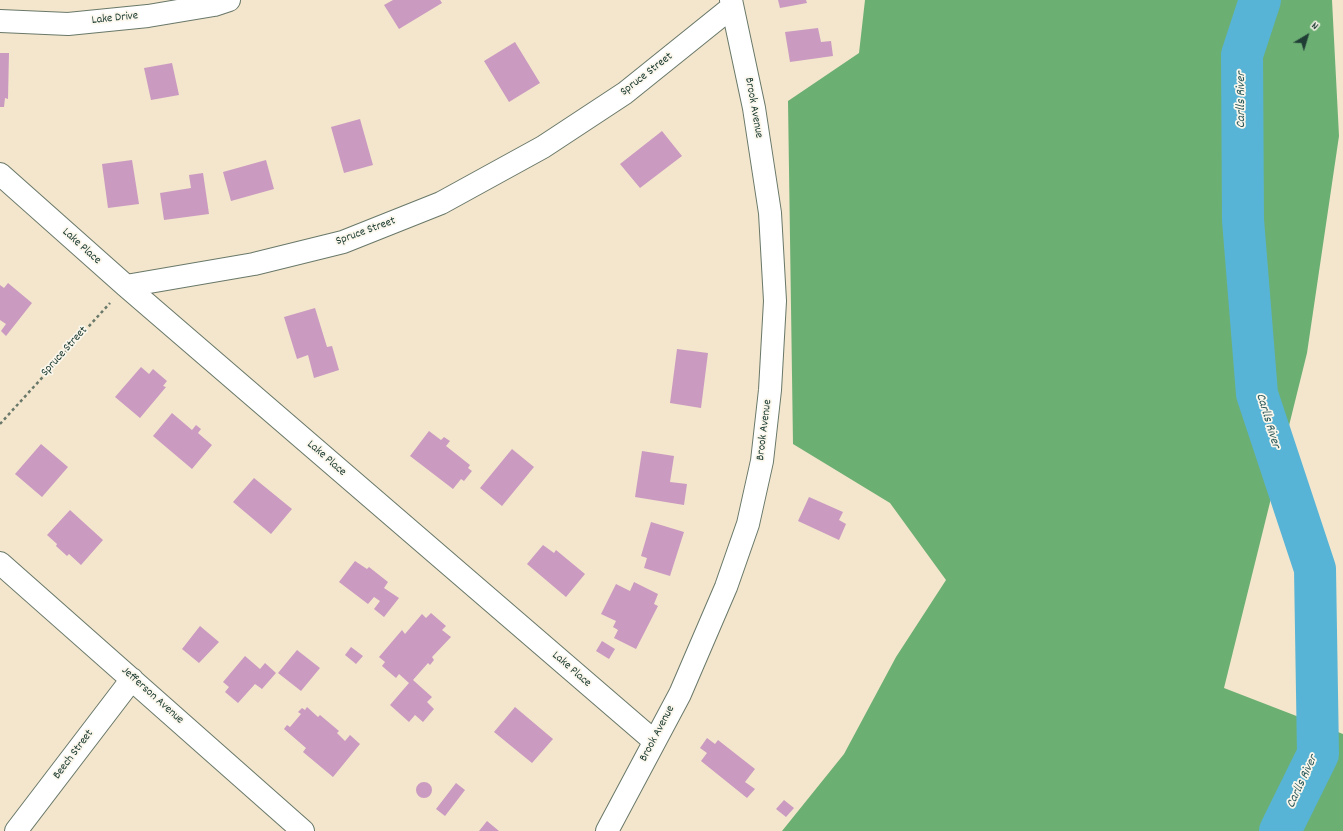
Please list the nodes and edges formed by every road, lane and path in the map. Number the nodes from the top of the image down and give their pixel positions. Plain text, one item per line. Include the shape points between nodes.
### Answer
1 (218, 2) edge
2 (732, 3) edge
3 (0, 21) edge
4 (0, 174) edge
5 (126, 286) junction
6 (0, 424) edge
7 (0, 563) edge
8 (132, 679) junction
9 (654, 742) junction
10 (16, 831) edge
11 (303, 831) edge
12 (607, 831) edge

1 - 3 street, Lake Drive via 148,16 68,24
2 - 5 street, Spruce Street via 625,93 543,147 441,203 343,242 254,264
2 - 9 street, Brook Avenue via 754,108 770,213 775,301 769,398 762,460 748,524 729,580 680,694
4 - 5 street, Lake Place
5 - 6 path, Spruce Street
5 - 9 street, Lake Place
7 - 8 street, Jefferson Avenue
8 - 10 street, Beech Street
8 - 11 street, Jefferson Avenue
9 - 12 street, Brook Avenue

